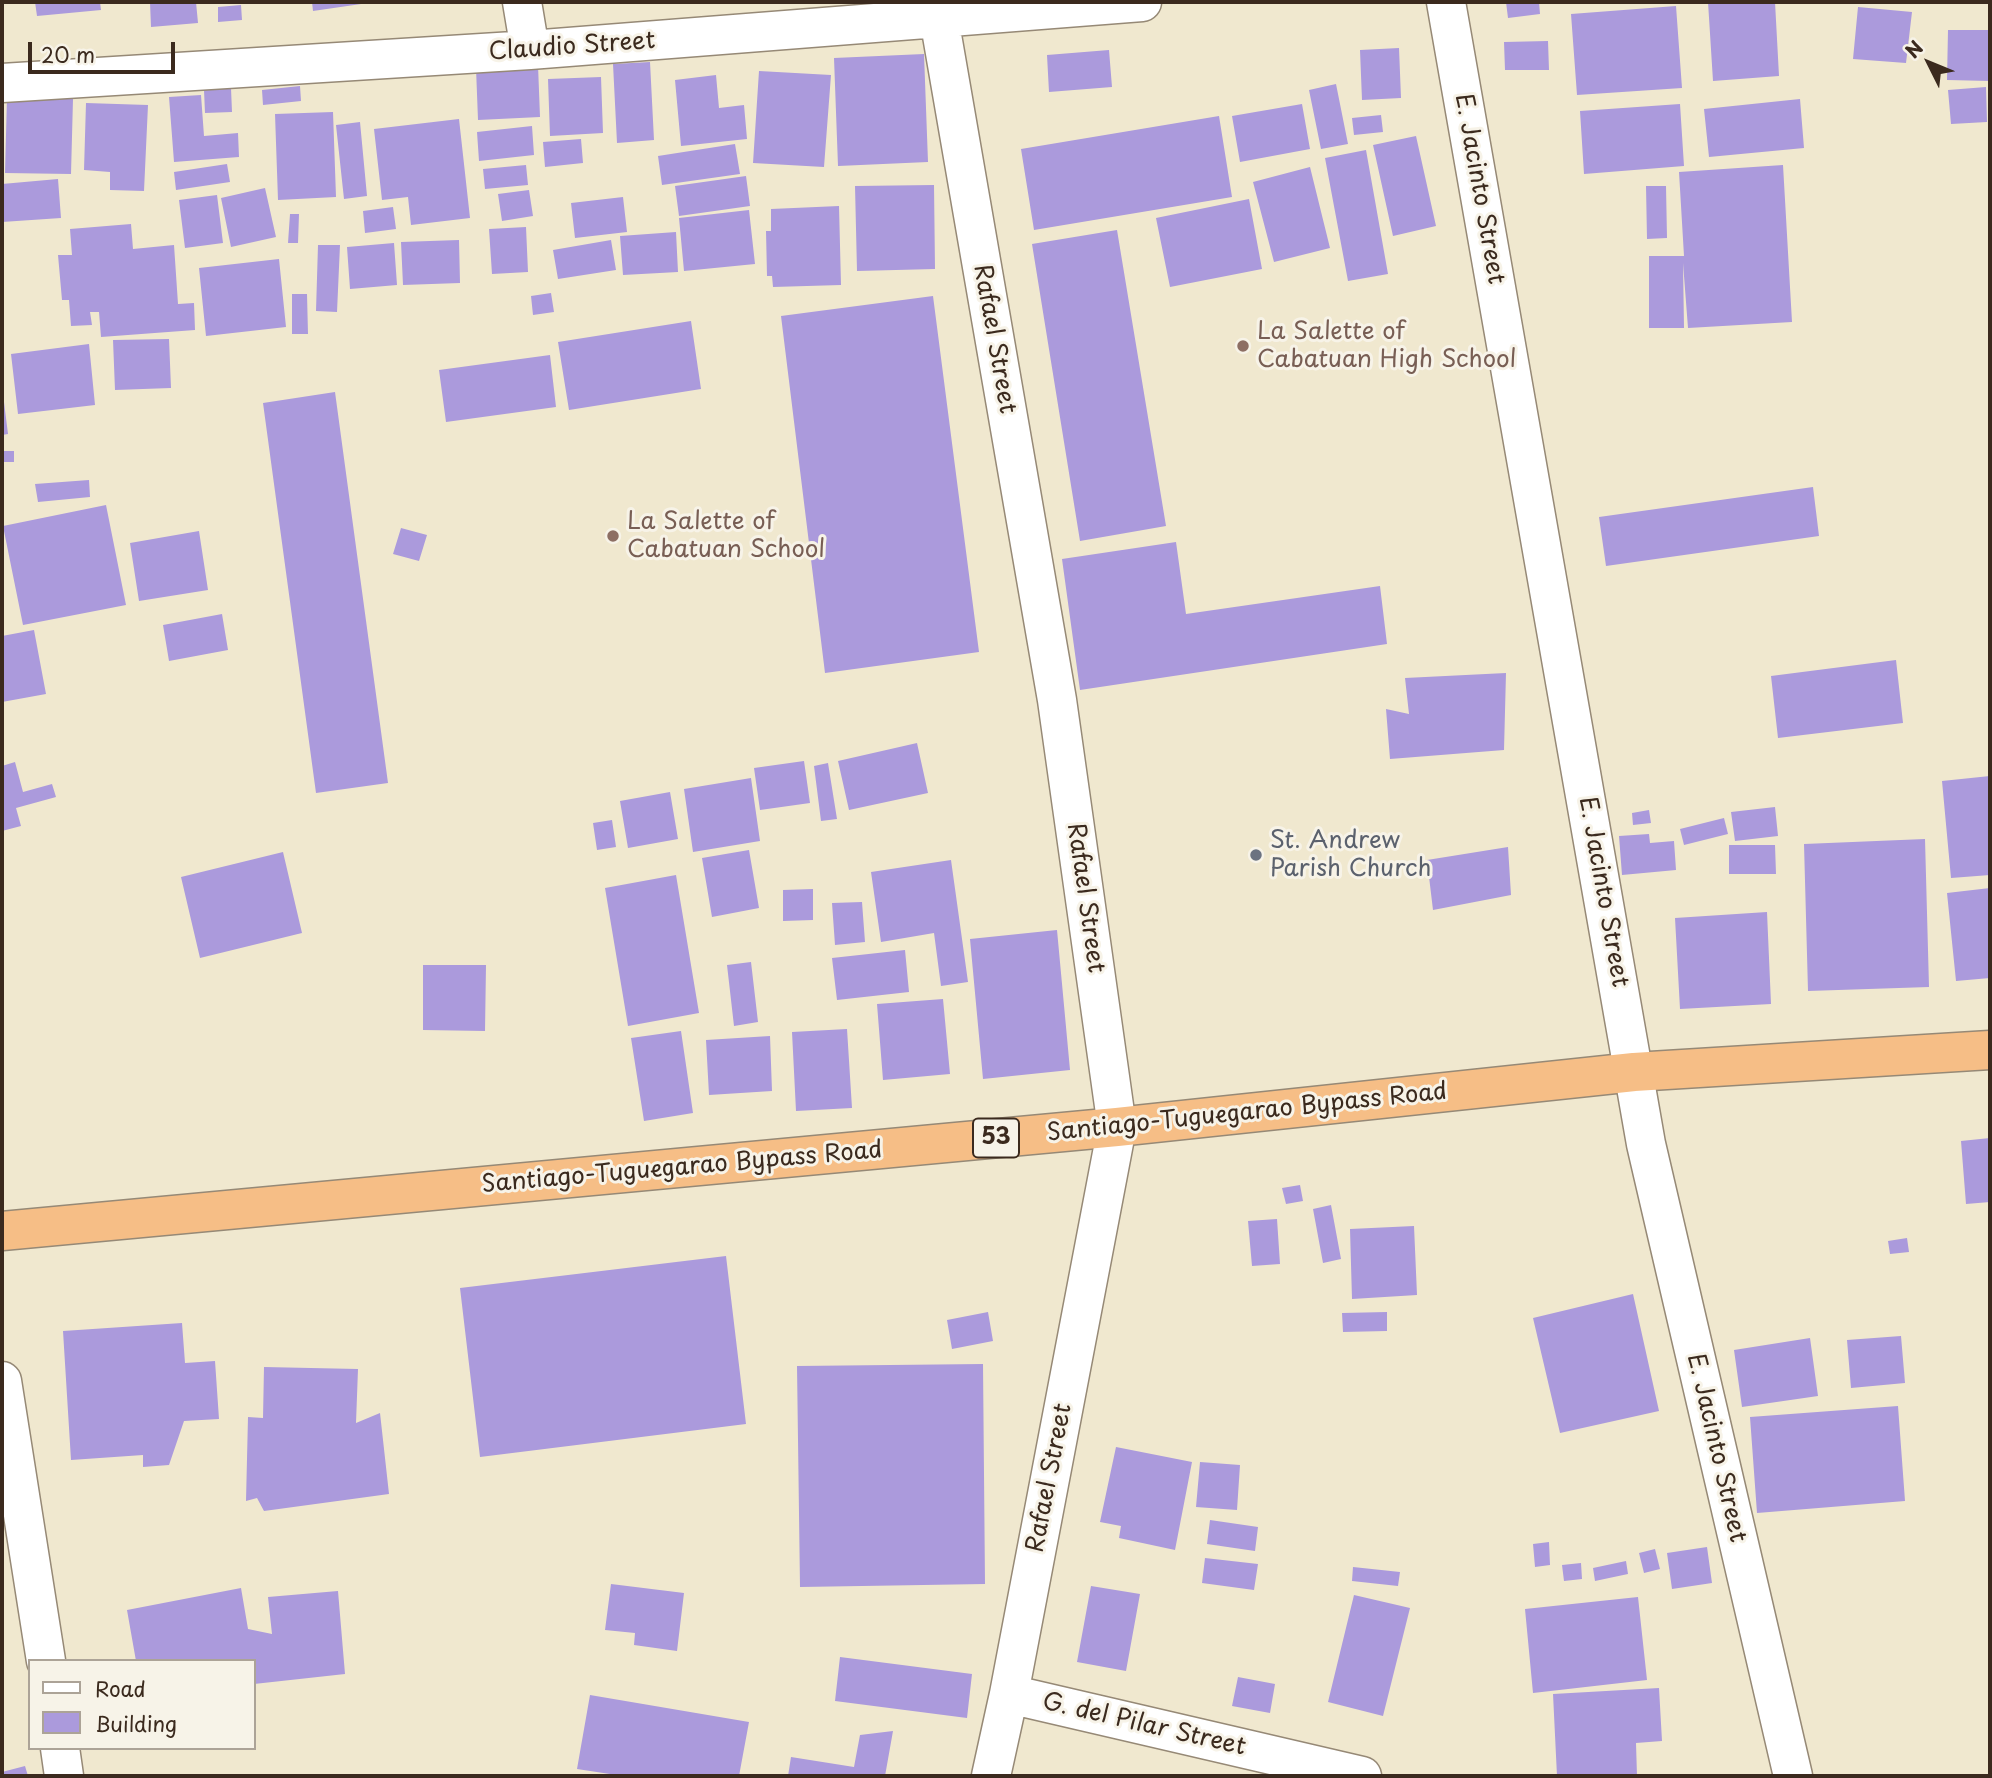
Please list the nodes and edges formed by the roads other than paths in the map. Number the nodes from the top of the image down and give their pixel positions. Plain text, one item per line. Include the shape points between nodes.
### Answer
1 (522, 2) edge
2 (1142, 2) edge
3 (1446, 2) edge
4 (939, 18) junction
5 (530, 50) junction
6 (2, 83) edge
7 (1990, 1050) edge
8 (1634, 1072) junction
9 (1117, 1127) junction
10 (2, 1231) edge
11 (2, 1381) edge
12 (46, 1659) edge
13 (1009, 1694) junction
14 (60, 1750) edge
15 (64, 1776) edge
16 (991, 1776) edge
17 (1362, 1776) edge
18 (1793, 1776) edge

1 - 5 street
2 - 4 street, Claudio Street
3 - 8 street, E. Jacinto Street
4 - 5 street, Claudio Street
4 - 9 street, Rafael Street via 1057,701
5 - 6 street, Claudio Street
7 - 8 highway, Santiago-Tuguegarao Bypass Road / 53
8 - 9 highway, Santiago-Tuguegarao Bypass Road / 53
8 - 18 street, E. Jacinto Street via 1646,1144
9 - 10 highway, Santiago-Tuguegarao Bypass Road / 53
9 - 13 street, Rafael Street
11 - 12 street
13 - 16 street, Rafael Street
13 - 17 street, G. del Pilar Street
14 - 15 street

